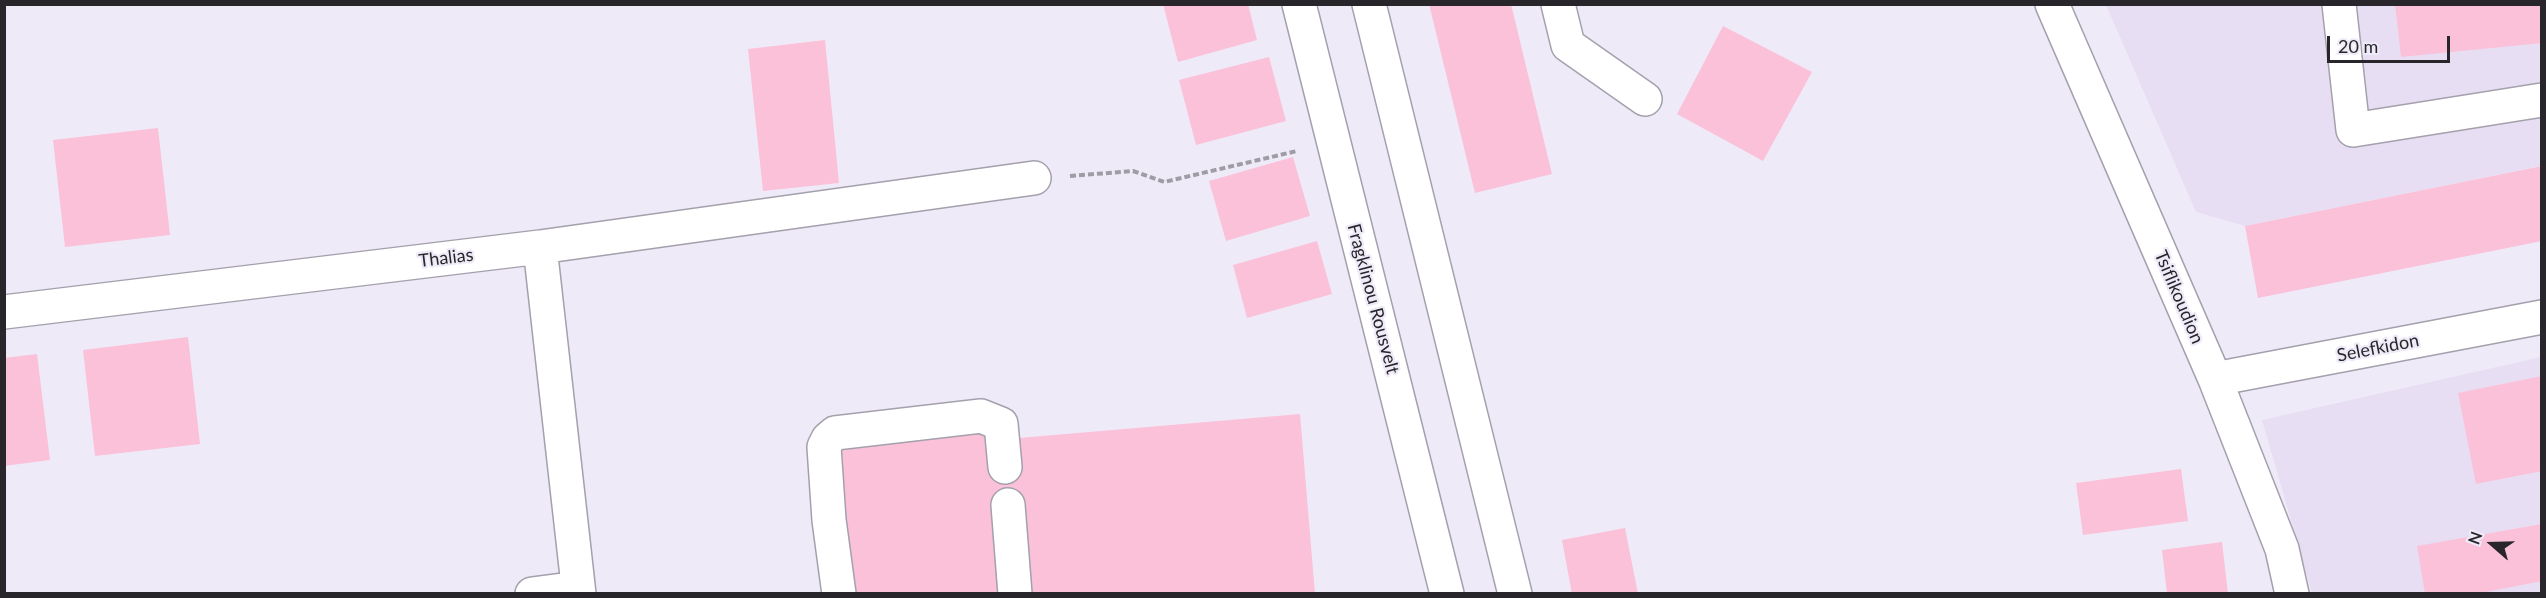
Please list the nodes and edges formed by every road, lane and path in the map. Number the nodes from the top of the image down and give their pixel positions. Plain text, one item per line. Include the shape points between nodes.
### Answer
1 (1299, 4) edge
2 (1369, 4) edge
3 (1558, 4) edge
4 (2052, 4) edge
5 (2339, 4) edge
6 (1646, 99) dead end
7 (2541, 100) edge
8 (1333, 142) junction
9 (1034, 178) joint
10 (540, 247) junction
11 (4, 312) edge
12 (2541, 317) edge
13 (2215, 379) junction
14 (1005, 467) dead end
15 (1008, 505) dead end
16 (579, 591) edge
17 (532, 594) edge
18 (839, 594) edge
19 (1015, 594) edge
20 (1447, 594) edge
21 (1515, 594) edge
22 (2292, 594) edge

1 - 8 street, Fragklinou Rousvelt
2 - 21 street
3 - 6 street via 1568,45
4 - 13 street, Tsiflikoudion
5 - 7 street via 2353,130
8 - 9 path via 1164,182 1133,171
8 - 20 street, Fragklinou Rousvelt
9 - 10 street, Thalias
10 - 11 street, Thalias
10 - 16 street
12 - 13 street, Selefkidon
13 - 22 street, Tsiflikoudion via 2282,549
14 - 18 street via 1001,424 981,416 835,433 824,447
15 - 19 street
16 - 17 street

